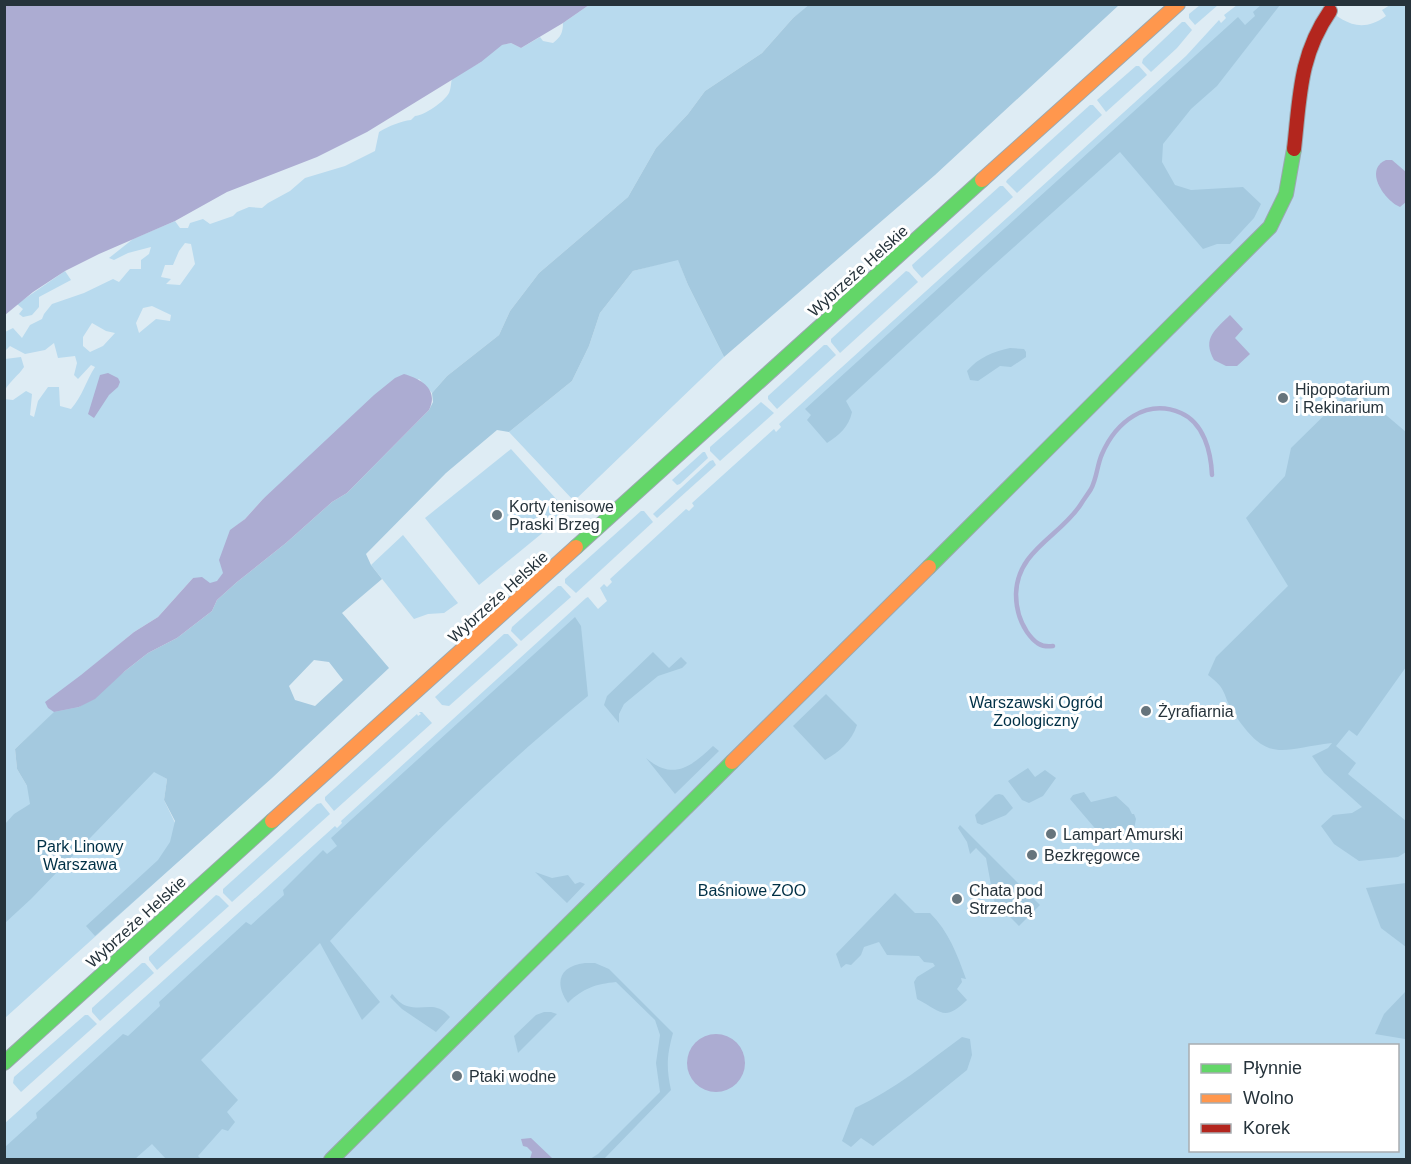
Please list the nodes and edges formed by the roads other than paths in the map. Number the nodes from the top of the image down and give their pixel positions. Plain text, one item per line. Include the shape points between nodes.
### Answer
1 (1175, 6) edge
2 (1330, 10) dead end
3 (4, 1063) edge
4 (331, 1160) edge

1 - 3 main road, Wybrzeże Helskie
2 - 4 main road via 1306,60 1293,166 1286,196 1269,227

